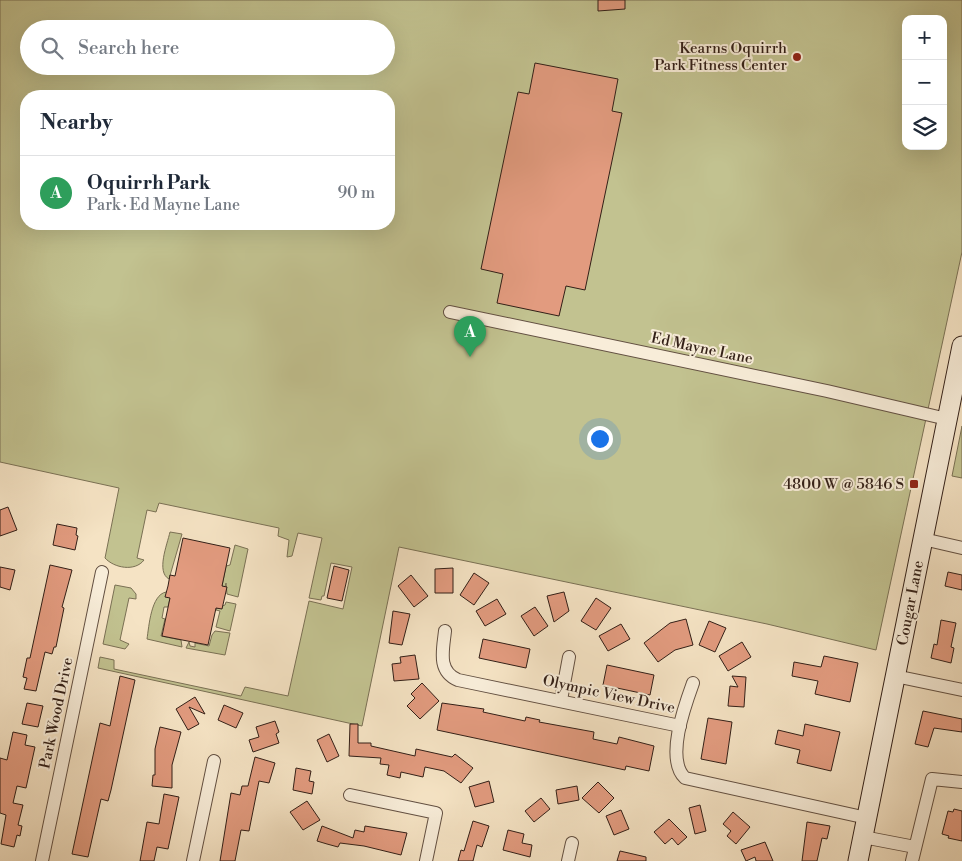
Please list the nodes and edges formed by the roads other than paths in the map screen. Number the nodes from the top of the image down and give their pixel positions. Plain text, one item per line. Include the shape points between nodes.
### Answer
1 (450, 312) dead end
2 (962, 346) edge
3 (947, 419) junction
4 (923, 540) junction
5 (962, 548) edge
6 (102, 572) dead end
7 (445, 631) dead end
8 (569, 657) dead end
9 (896, 676) junction
10 (693, 683) dead end
11 (962, 690) edge
12 (561, 700) junction
13 (680, 726) junction
14 (214, 761) dead end
15 (962, 782) edge
16 (350, 795) dead end
17 (867, 818) junction
18 (863, 837) junction
19 (572, 842) dead end
20 (915, 847) junction
21 (42, 861) edge
22 (193, 861) edge
23 (426, 861) edge
24 (568, 861) edge
25 (858, 861) edge
26 (912, 861) edge

1 - 3 street, Ed Mayne Lane
2 - 3 main road, Cougar Lane
3 - 4 main road, Cougar Lane
4 - 5 street
4 - 9 main road, Cougar Lane
6 - 21 street, Park Wood Drive
7 - 12 street, Olympic View Drive via 442,653 445,670 450,676
8 - 12 street
9 - 11 street
9 - 17 main road, Cougar Lane
10 - 13 street
12 - 13 street, Olympic View Drive
13 - 17 street, Olympic View Drive via 677,762 685,778
14 - 22 street
15 - 20 street via 932,779
16 - 23 street via 436,813
17 - 18 main road, Cougar Lane
18 - 20 street
18 - 25 main road, Cougar Lane
19 - 24 street
20 - 26 street

